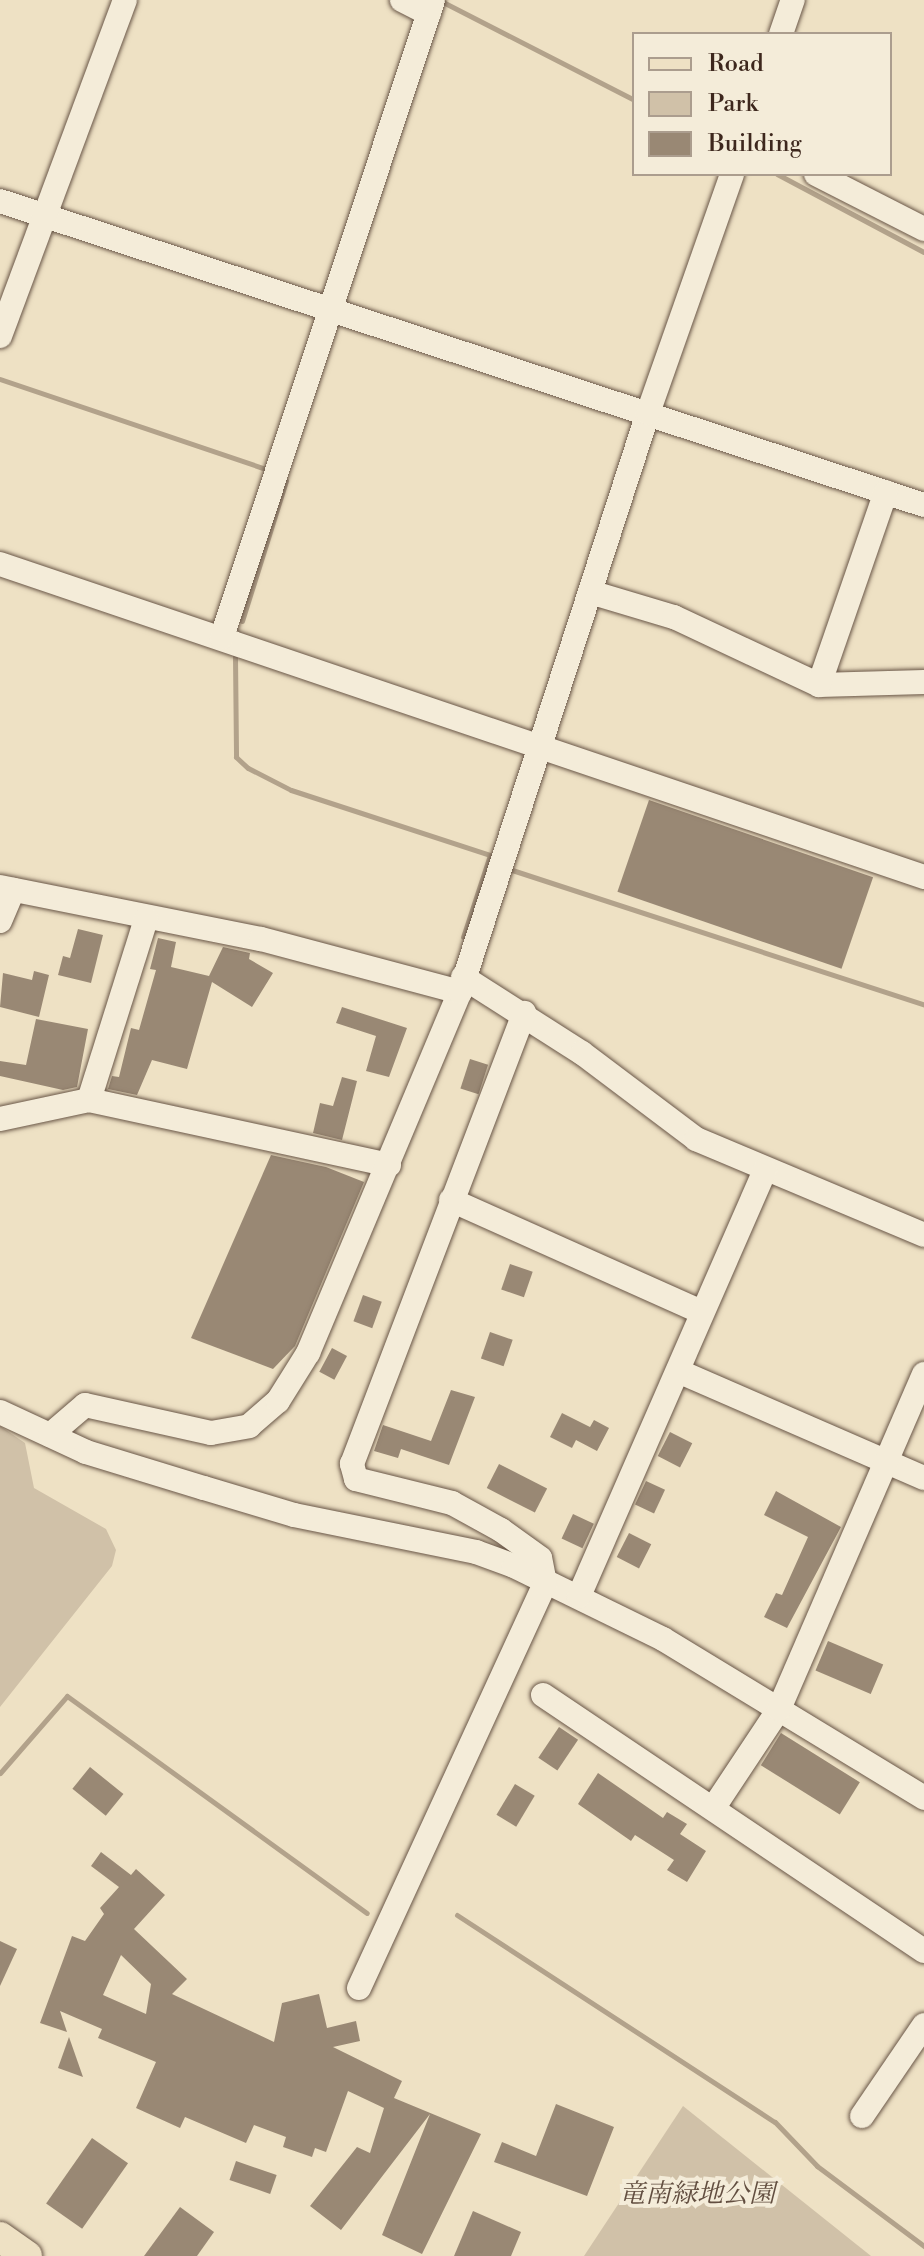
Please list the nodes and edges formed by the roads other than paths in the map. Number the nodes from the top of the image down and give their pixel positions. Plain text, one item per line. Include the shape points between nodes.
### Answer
1 (125, 0) edge
2 (402, 0) edge
3 (788, 2) edge
4 (431, 8) edge
5 (781, 32) edge
6 (731, 176) edge
7 (820, 176) edge
8 (0, 201) edge
9 (45, 216) junction
10 (924, 229) edge
11 (330, 309) junction
12 (0, 336) edge
13 (648, 413) junction
14 (886, 492) junction
15 (924, 505) edge
16 (0, 564) edge
17 (590, 592) junction
18 (222, 637) junction
19 (924, 682) edge
20 (819, 685) junction
21 (540, 746) junction
22 (924, 877) edge
23 (7, 888) edge
24 (146, 919) junction
25 (0, 921) edge
26 (461, 985) junction
27 (524, 1013) junction
28 (89, 1100) junction
29 (0, 1119) edge
30 (382, 1164) junction
31 (765, 1171) junction
32 (451, 1200) junction
33 (924, 1235) edge
34 (701, 1312) junction
35 (678, 1371) junction
36 (924, 1374) edge
37 (0, 1412) edge
38 (50, 1435) junction
39 (888, 1463) junction
40 (924, 1478) edge
41 (545, 1583) junction
42 (579, 1596) junction
43 (543, 1695) dead end
44 (779, 1709) junction
45 (924, 1798) edge
46 (714, 1807) junction
47 (924, 1951) edge
48 (359, 1988) dead end
49 (924, 2025) edge
50 (862, 2116) dead end
51 (0, 2237) edge
52 (27, 2256) edge

1 - 9 street
2 - 4 street
3 - 5 street
4 - 11 street
6 - 13 street
7 - 10 street
8 - 9 street
9 - 11 street
9 - 12 street
11 - 13 street
11 - 18 street
13 - 14 street
13 - 17 street
14 - 15 street
14 - 20 street
16 - 18 street
17 - 20 street via 674,617
17 - 21 street
18 - 21 street
19 - 20 street
21 - 22 street
21 - 26 street
23 - 24 street
23 - 25 street
24 - 26 street via 261,939
24 - 28 street
26 - 27 street
26 - 30 street
27 - 31 street via 696,1139
27 - 32 street
28 - 29 street
28 - 30 street
30 - 38 street via 308,1353 278,1401 249,1426 211,1433 85,1405
31 - 33 street
31 - 34 street
32 - 34 street
32 - 41 street via 352,1464 356,1479 452,1503 501,1530 540,1558
34 - 35 street
35 - 39 street
35 - 42 street
36 - 39 street
37 - 38 street
38 - 41 street via 86,1452 294,1515 476,1552
39 - 40 street
39 - 44 street
41 - 42 street
41 - 48 street
42 - 44 street
43 - 46 street
44 - 45 street
44 - 46 street
46 - 47 street
49 - 50 street
51 - 52 main road

